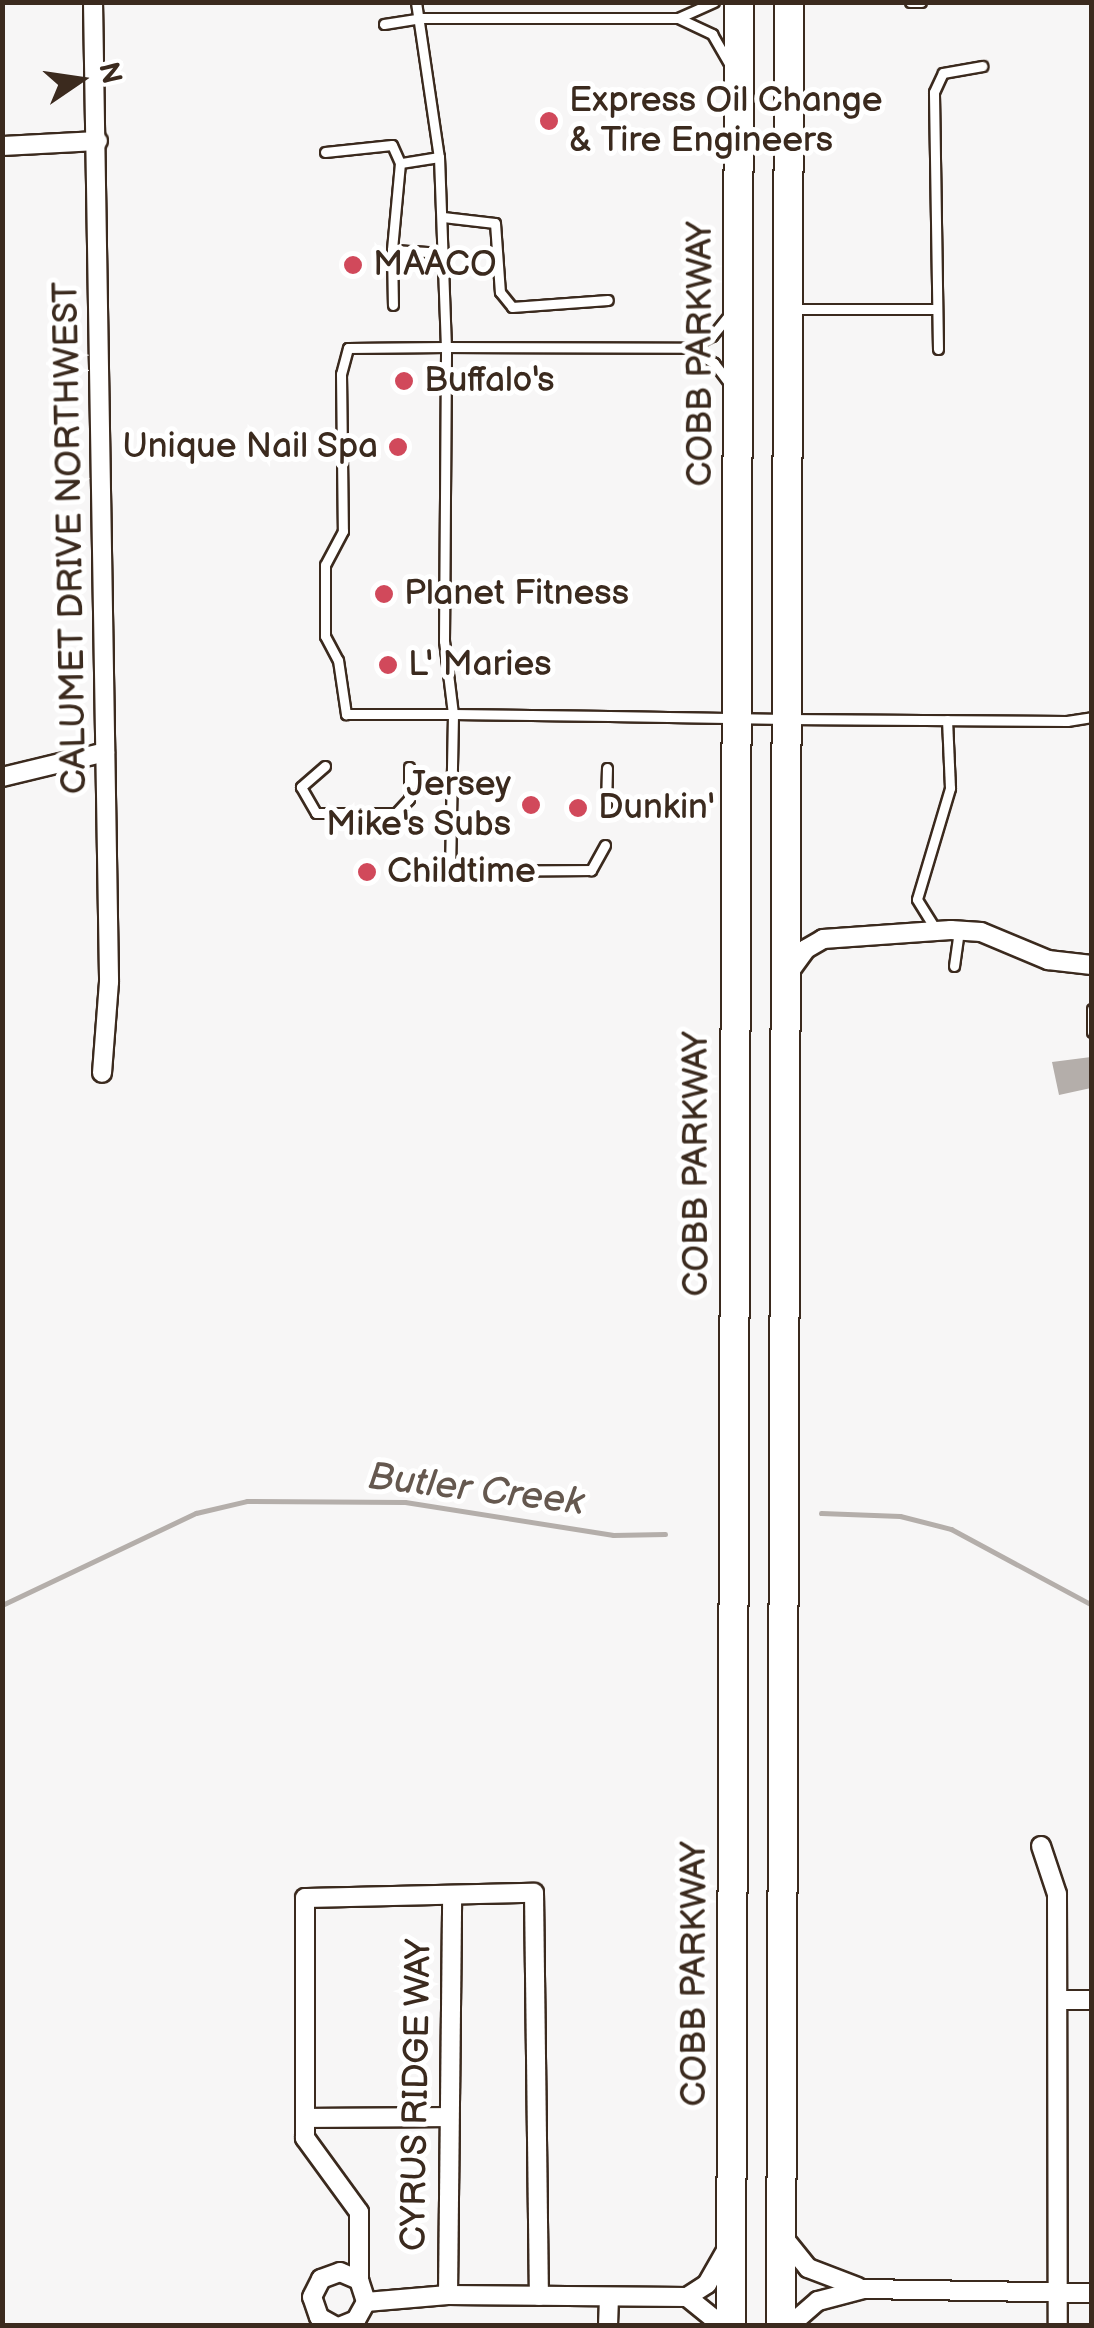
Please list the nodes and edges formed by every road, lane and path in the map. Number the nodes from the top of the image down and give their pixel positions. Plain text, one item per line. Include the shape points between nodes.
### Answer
1 (92, 2) edge
2 (416, 2) edge
3 (714, 2) edge
4 (738, 2) edge
5 (789, 2) edge
6 (910, 2) edge
7 (921, 2) edge
8 (420, 18) junction
9 (678, 18) junction
10 (384, 24) dead end
11 (982, 66) dead end
12 (739, 83) junction
13 (98, 141) junction
14 (2, 146) edge
15 (324, 152) dead end
16 (439, 157) junction
17 (400, 164) junction
18 (443, 217) junction
19 (392, 250) junction
20 (445, 253) junction
21 (608, 300) dead end
22 (740, 301) junction
23 (393, 305) dead end
24 (788, 309) junction
25 (937, 309) junction
26 (446, 347) junction
27 (688, 348) junction
28 (938, 348) dead end
29 (740, 397) junction
30 (453, 714) junction
31 (1092, 717) edge
32 (738, 718) junction
33 (786, 719) junction
34 (948, 720) junction
35 (106, 752) junction
36 (325, 766) dead end
37 (409, 767) dead end
38 (608, 768) dead end
39 (2, 777) edge
40 (606, 808) dead end
41 (605, 845) dead end
42 (936, 930) junction
43 (959, 930) junction
44 (1092, 965) edge
45 (954, 966) dead end
46 (786, 976) junction
47 (1092, 1008) edge
48 (1092, 1032) edge
49 (102, 1073) dead end
50 (1041, 1846) dead end
51 (452, 1896) junction
52 (1059, 2000) junction
53 (1092, 2000) edge
54 (449, 2117) junction
55 (308, 2118) junction
56 (782, 2235) junction
57 (731, 2241) junction
58 (358, 2280) junction
59 (864, 2289) junction
60 (1058, 2291) junction
61 (1092, 2293) edge
62 (448, 2296) junction
63 (538, 2296) junction
64 (687, 2297) junction
65 (609, 2298) junction
66 (366, 2302) junction
67 (347, 2324) edge
68 (608, 2326) edge
69 (722, 2326) edge
70 (731, 2326) edge
71 (782, 2326) edge
72 (789, 2326) edge
73 (1058, 2326) edge

1 - 13 street, CALUMET DRIVE NORTHWEST
2 - 8 lane
3 - 9 lane
4 - 12 main road, COBB PARKWAY
5 - 24 main road
6 - 7 lane
8 - 9 lane
8 - 10 lane
8 - 16 lane
9 - 12 lane via 712,34
11 - 25 lane via 943,73 934,92
12 - 22 main road, COBB PARKWAY
13 - 14 street
13 - 35 street, CALUMET DRIVE NORTHWEST
15 - 17 lane via 392,145
16 - 17 lane
16 - 18 lane
17 - 19 lane
18 - 20 lane
18 - 21 lane via 496,223 500,292 512,307
19 - 20 lane
19 - 23 lane
20 - 26 lane
22 - 27 lane via 712,336
22 - 29 main road, COBB PARKWAY
24 - 25 lane
24 - 33 main road
25 - 28 lane
26 - 27 lane
26 - 30 lane via 444,641
26 - 30 lane via 348,348 341,374 342,530 326,565 325,636 338,660 346,714
27 - 29 lane via 714,363
29 - 32 main road, COBB PARKWAY
30 - 32 lane
30 - 41 lane via 450,871 591,870
31 - 34 lane
32 - 33 lane
32 - 57 main road, COBB PARKWAY
33 - 34 lane
33 - 46 main road
34 - 42 lane via 950,788 917,899
35 - 39 street
35 - 49 street, CALUMET DRIVE NORTHWEST via 110,982
36 - 37 lane via 301,787 316,813 396,813 409,799
38 - 40 lane
42 - 43 street
42 - 46 street via 823,939 806,948
43 - 44 street via 981,932 1048,960
43 - 45 lane
46 - 56 main road
47 - 48 lane
50 - 52 street via 1057,1894
51 - 54 street, CYRUS RIDGE WAY
51 - 55 street via 305,1898
51 - 63 street via 534,1893
52 - 53 street
52 - 60 street
54 - 55 street
54 - 62 street, CYRUS RIDGE WAY
55 - 58 street via 305,2138 359,2212
56 - 59 street via 808,2268
56 - 71 main road
57 - 64 street via 708,2284
57 - 70 main road, COBB PARKWAY
58 - 66 street
58 - 67 street via 330,2274 315,2288 314,2308
59 - 60 street
59 - 72 street via 818,2301
60 - 61 street
60 - 73 street
62 - 63 street
62 - 66 street
63 - 65 street
64 - 65 street
64 - 69 street
65 - 68 street
66 - 67 street

